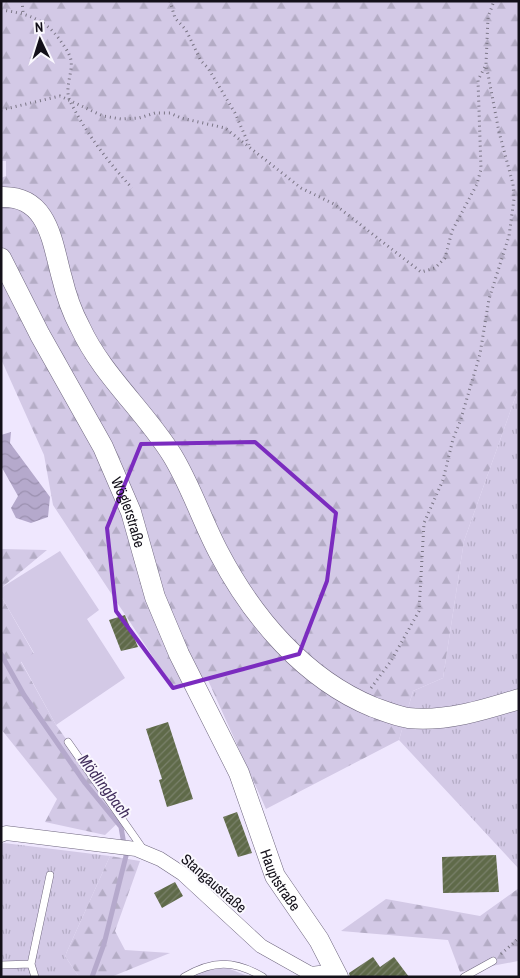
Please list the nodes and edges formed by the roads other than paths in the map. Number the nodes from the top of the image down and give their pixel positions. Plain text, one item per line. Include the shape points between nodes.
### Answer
1 (1, 198) edge
2 (1, 258) edge
3 (519, 699) edge
4 (68, 742) dead end
5 (239, 773) joint
6 (1, 835) edge
7 (141, 851) junction
8 (50, 874) dead end
9 (493, 962) road end
10 (31, 964) junction
11 (1, 965) edge
12 (337, 974) edge
13 (35, 977) edge
14 (184, 977) edge
15 (263, 977) edge
16 (464, 977) edge

1 - 3 main road via 15,197 29,203 42,215 54,240 62,278 80,329 108,373 148,419 173,456 219,554 253,608 290,651 319,677 361,702 408,718 464,714
2 - 5 main road, Wöglerstraße via 103,447 131,512 155,597 179,654
4 - 7 lane
5 - 12 main road, Hauptstraße via 276,876
6 - 7 street, Stangaustraße via 114,845
7 - 12 street, Stangaustraße via 183,874 261,946 311,974
8 - 10 lane
9 - 16 lane
10 - 11 lane
10 - 13 lane
14 - 15 lane via 215,964 229,963

